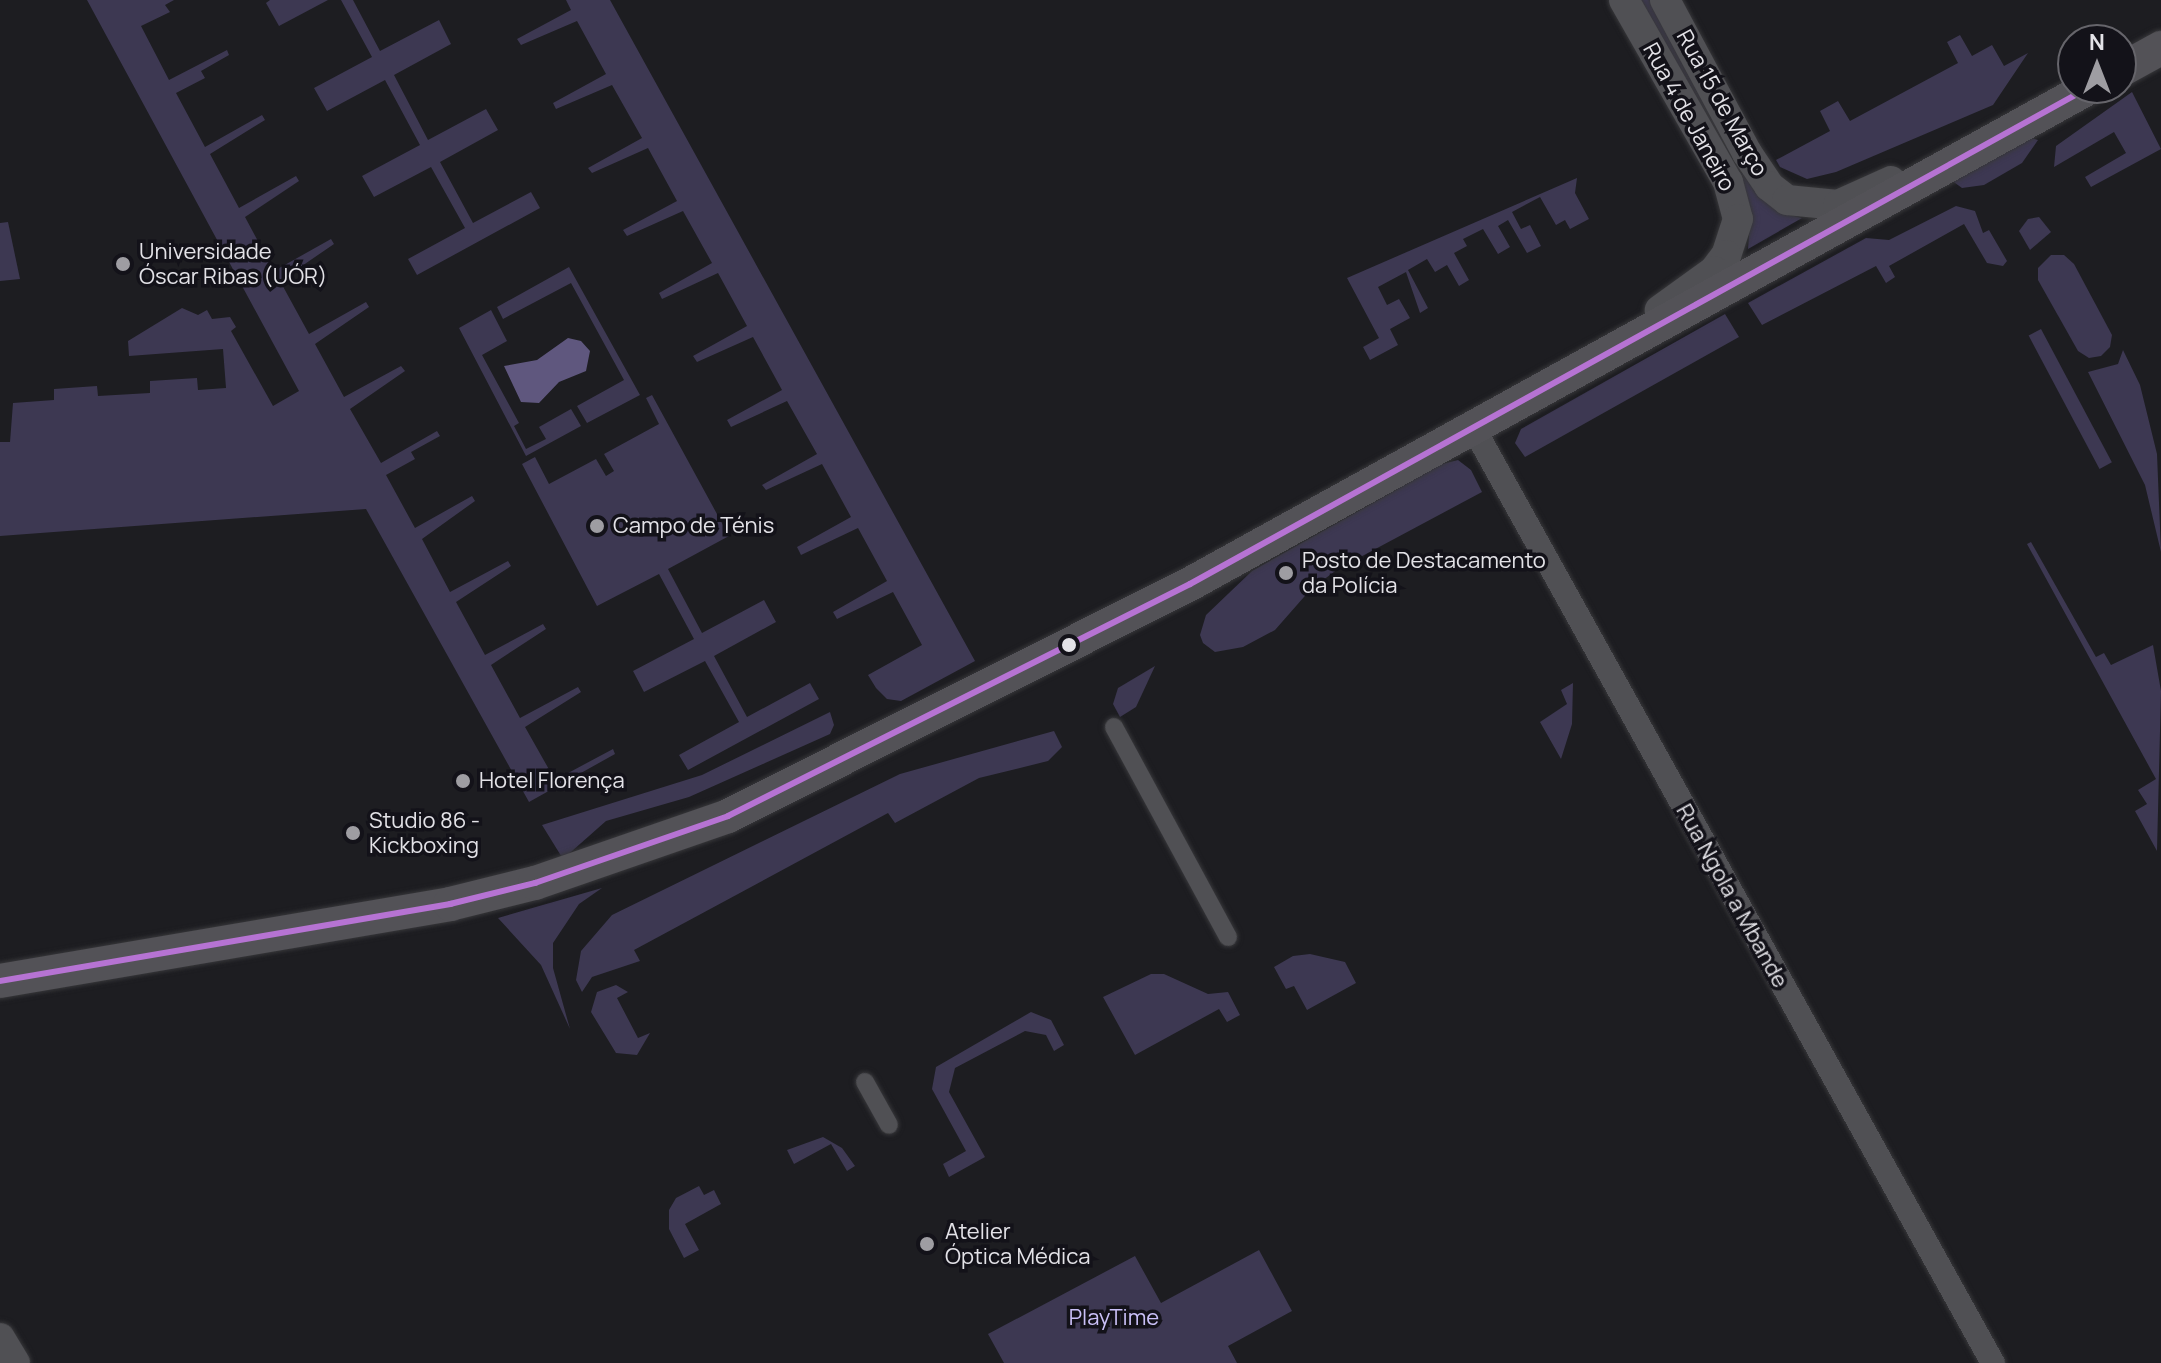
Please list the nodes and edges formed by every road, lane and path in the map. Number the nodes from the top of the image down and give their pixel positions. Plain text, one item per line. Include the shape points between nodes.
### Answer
1 (1624, 0) edge
2 (1665, 0) edge
3 (2161, 48) edge
4 (2137, 61) edge
5 (2058, 104) edge
6 (2011, 129) junction
7 (1590, 360) junction
8 (1473, 427) junction
9 (1114, 727) dead end
10 (1228, 937) dead end
11 (0, 981) edge
12 (865, 1082) dead end
13 (889, 1125) dead end
14 (0, 1338) edge
15 (15, 1363) edge
16 (1993, 1363) edge

1 - 7 street, Rua 4 de Janeiro via 1728,182 1738,219 1726,255 1714,271
2 - 6 street, Rua 15 de Março via 1747,153 1769,186 1787,200 1838,205
3 - 4 main road
5 - 6 main road
6 - 7 main road
7 - 8 main road
8 - 11 main road via 1176,591 728,816 547,879 450,904
8 - 16 street, Rua Ngola a Mbande
9 - 10 street
12 - 13 street
14 - 15 street

